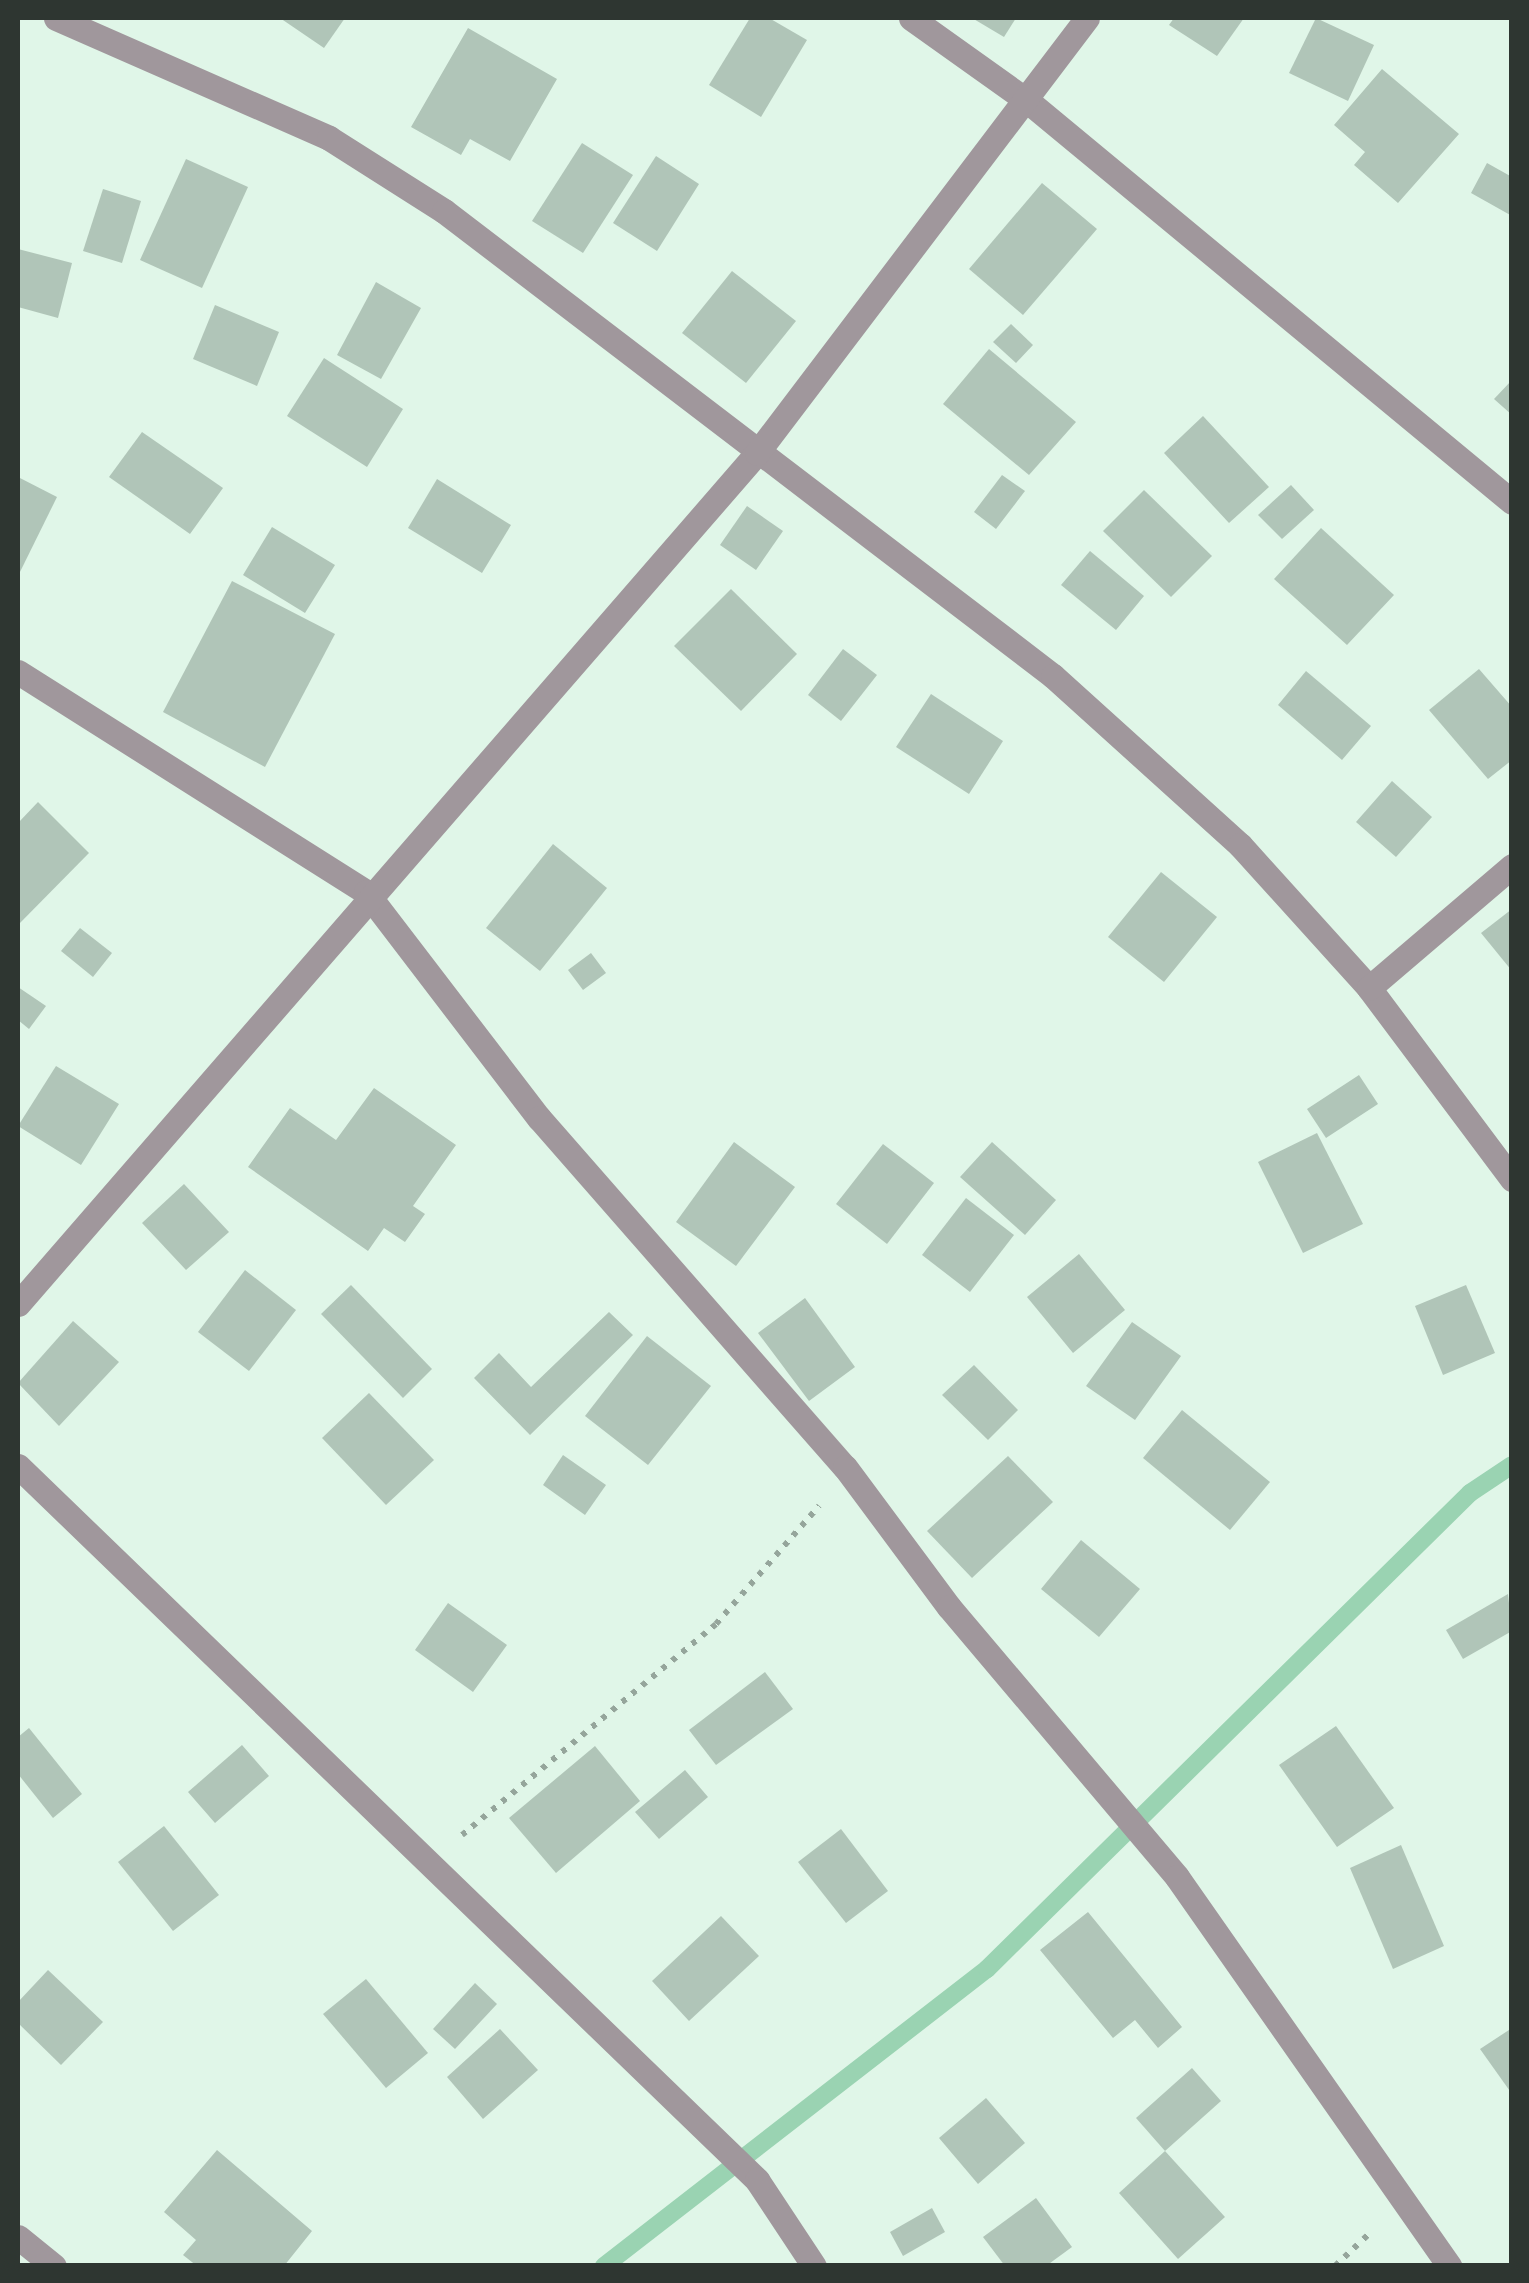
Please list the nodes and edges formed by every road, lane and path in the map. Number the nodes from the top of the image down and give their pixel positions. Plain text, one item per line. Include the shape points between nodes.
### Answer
1 (56, 18) edge
2 (911, 18) edge
3 (1087, 18) edge
4 (1030, 103) junction
5 (757, 453) junction
6 (1512, 502) edge
7 (18, 672) edge
8 (1512, 866) edge
9 (366, 892) junction
10 (1369, 988) junction
11 (1512, 1179) edge
12 (18, 1304) edge
13 (18, 1466) edge
14 (845, 1467) junction
15 (434, 1858) junction
16 (18, 2238) edge
17 (54, 2266) edge
18 (814, 2266) edge
19 (1449, 2266) edge

1 - 5 street via 345,148 444,210
2 - 4 street
3 - 4 street
4 - 5 street
4 - 6 street
5 - 9 street
5 - 10 street via 1052,676 1240,844
7 - 9 street
8 - 10 street
9 - 12 street
9 - 14 street via 540,1118
10 - 11 street
13 - 15 street
14 - 15 path via 792,1546 716,1624
14 - 19 street via 1152,1846
15 - 18 street via 716,2148 757,2180
16 - 17 street

